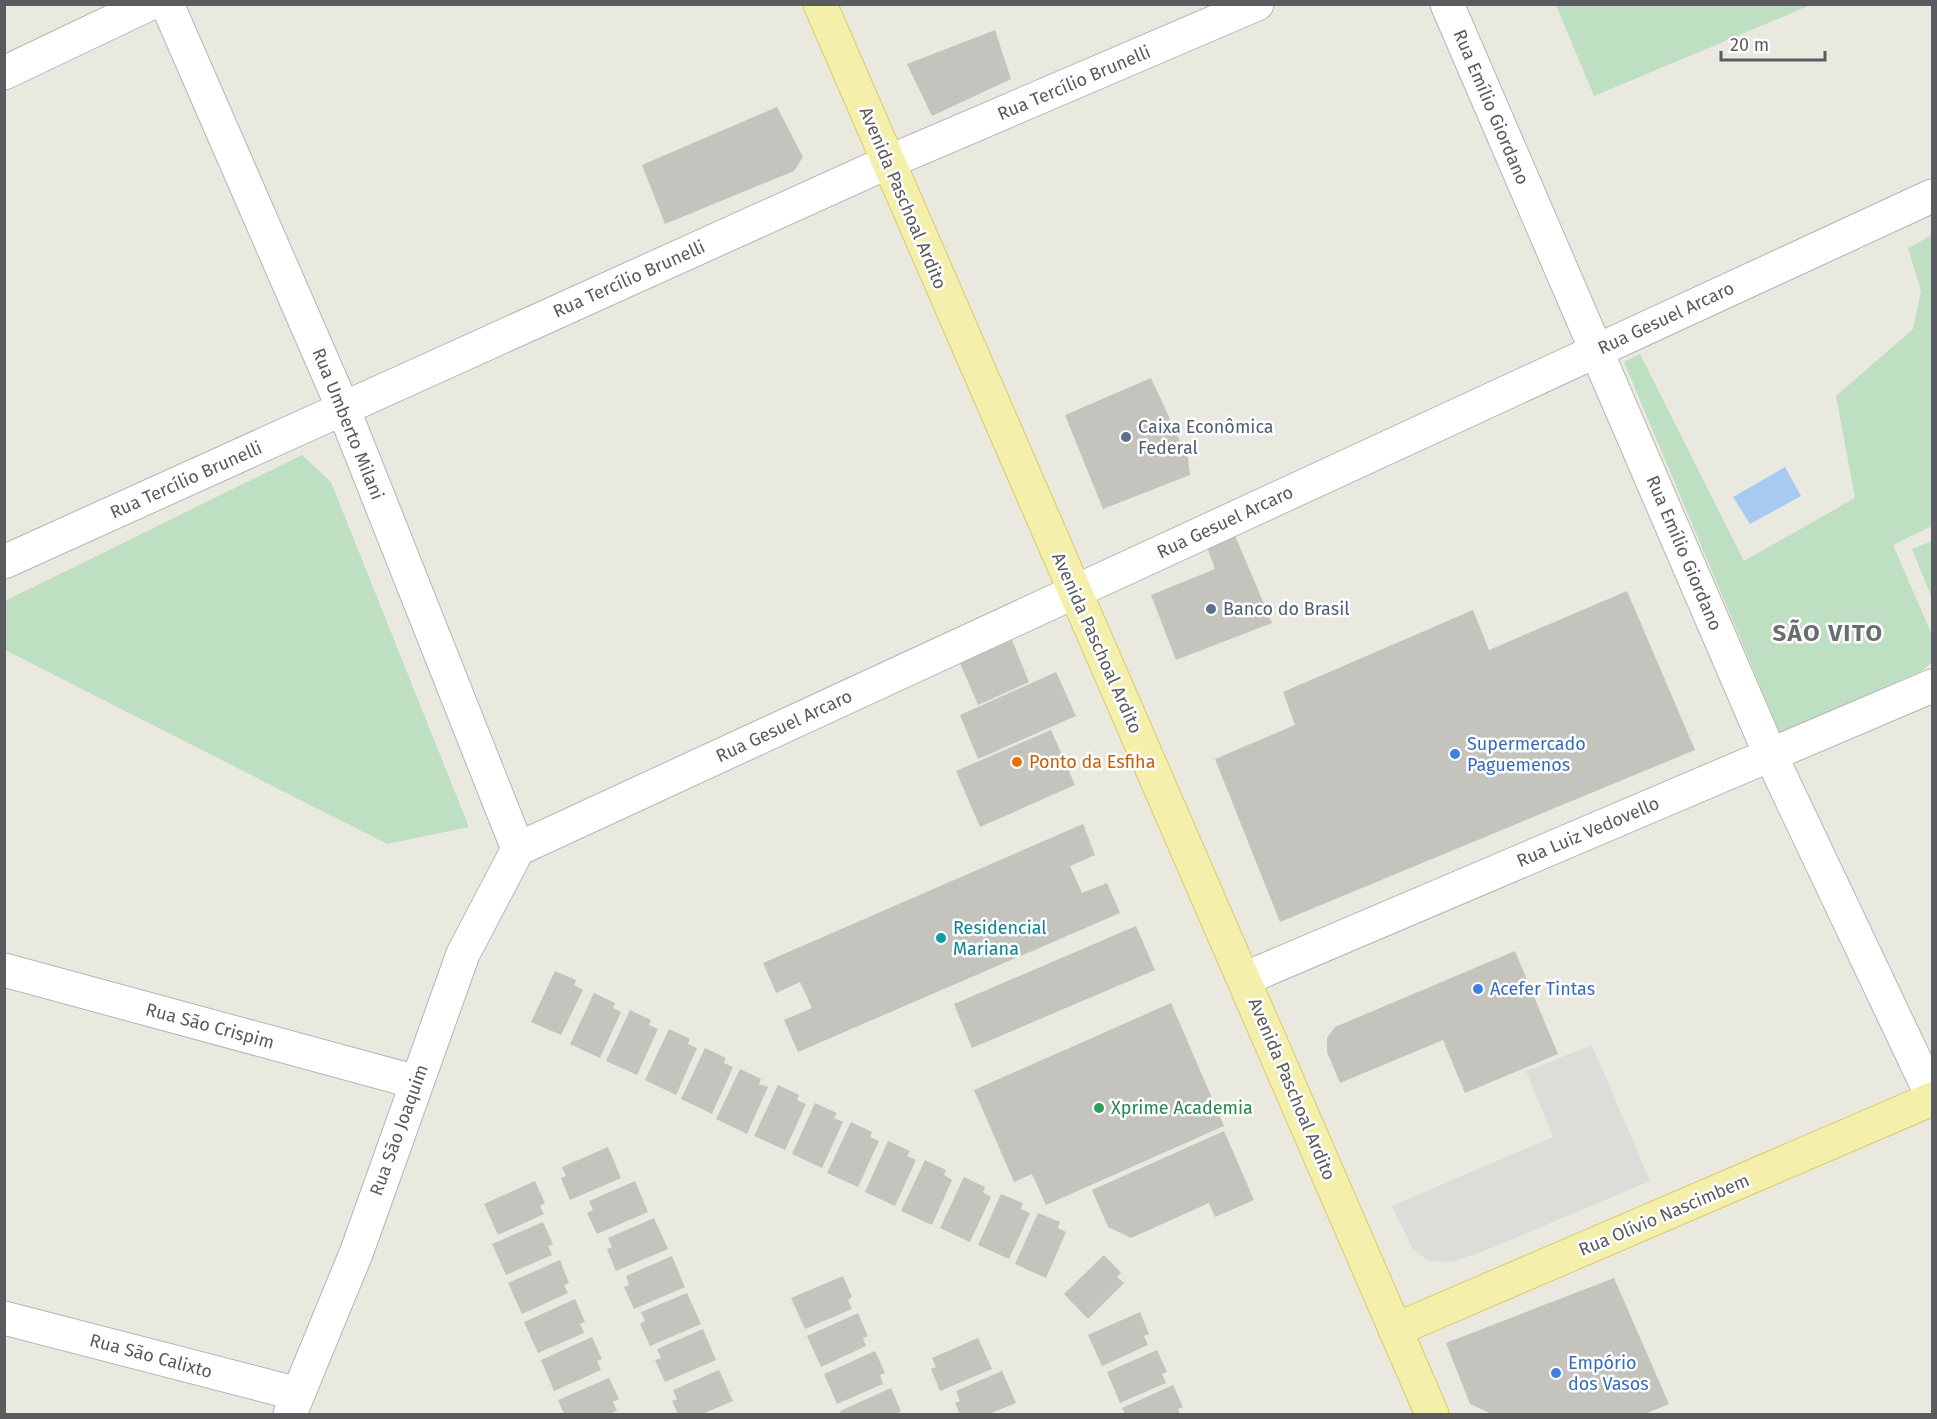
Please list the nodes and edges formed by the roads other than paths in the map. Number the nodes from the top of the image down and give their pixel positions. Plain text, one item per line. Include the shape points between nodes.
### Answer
1 (149, 4) edge
2 (167, 4) edge
3 (820, 4) edge
4 (1257, 4) edge
5 (1447, 4) edge
6 (4, 73) edge
7 (886, 162) junction
8 (1932, 196) edge
9 (1596, 351) junction
10 (344, 408) junction
11 (4, 562) edge
12 (1075, 592) junction
13 (1932, 686) edge
14 (1770, 754) junction
15 (518, 849) junction
16 (4, 970) edge
17 (1244, 979) junction
18 (416, 1082) junction
19 (1932, 1098) edge
20 (4, 1318) edge
21 (1395, 1330) junction
22 (294, 1404) edge
23 (1432, 1414) edge

1 - 6 street
2 - 10 street, Rua Umberto Milani
3 - 7 main road, Avenida Paschoal Ardito
4 - 7 street, Rua Tercílio Brunelli
5 - 9 street, Rua Emílio Giordano
7 - 10 street, Rua Tercílio Brunelli
7 - 12 main road, Avenida Paschoal Ardito
8 - 9 street, Rua Gesuel Arcaro
9 - 12 street, Rua Gesuel Arcaro
9 - 14 street, Rua Emílio Giordano
10 - 11 street, Rua Tercílio Brunelli
10 - 15 street, Rua Umberto Milani
12 - 15 street, Rua Gesuel Arcaro
12 - 17 main road, Avenida Paschoal Ardito
13 - 14 street, Rua Luiz Vedovello
14 - 17 street, Rua Luiz Vedovello
14 - 19 street, Rua Emílio Giordano
15 - 18 street, Rua São Joaquim via 463,954
16 - 18 street, Rua São Crispim
17 - 21 main road, Avenida Paschoal Ardito
18 - 22 street, Rua São Joaquim via 357,1251
19 - 21 main road, Rua Olívio Nascimbem
20 - 22 street, Rua São Calixto
21 - 23 main road, Avenida Paschoal Ardito

